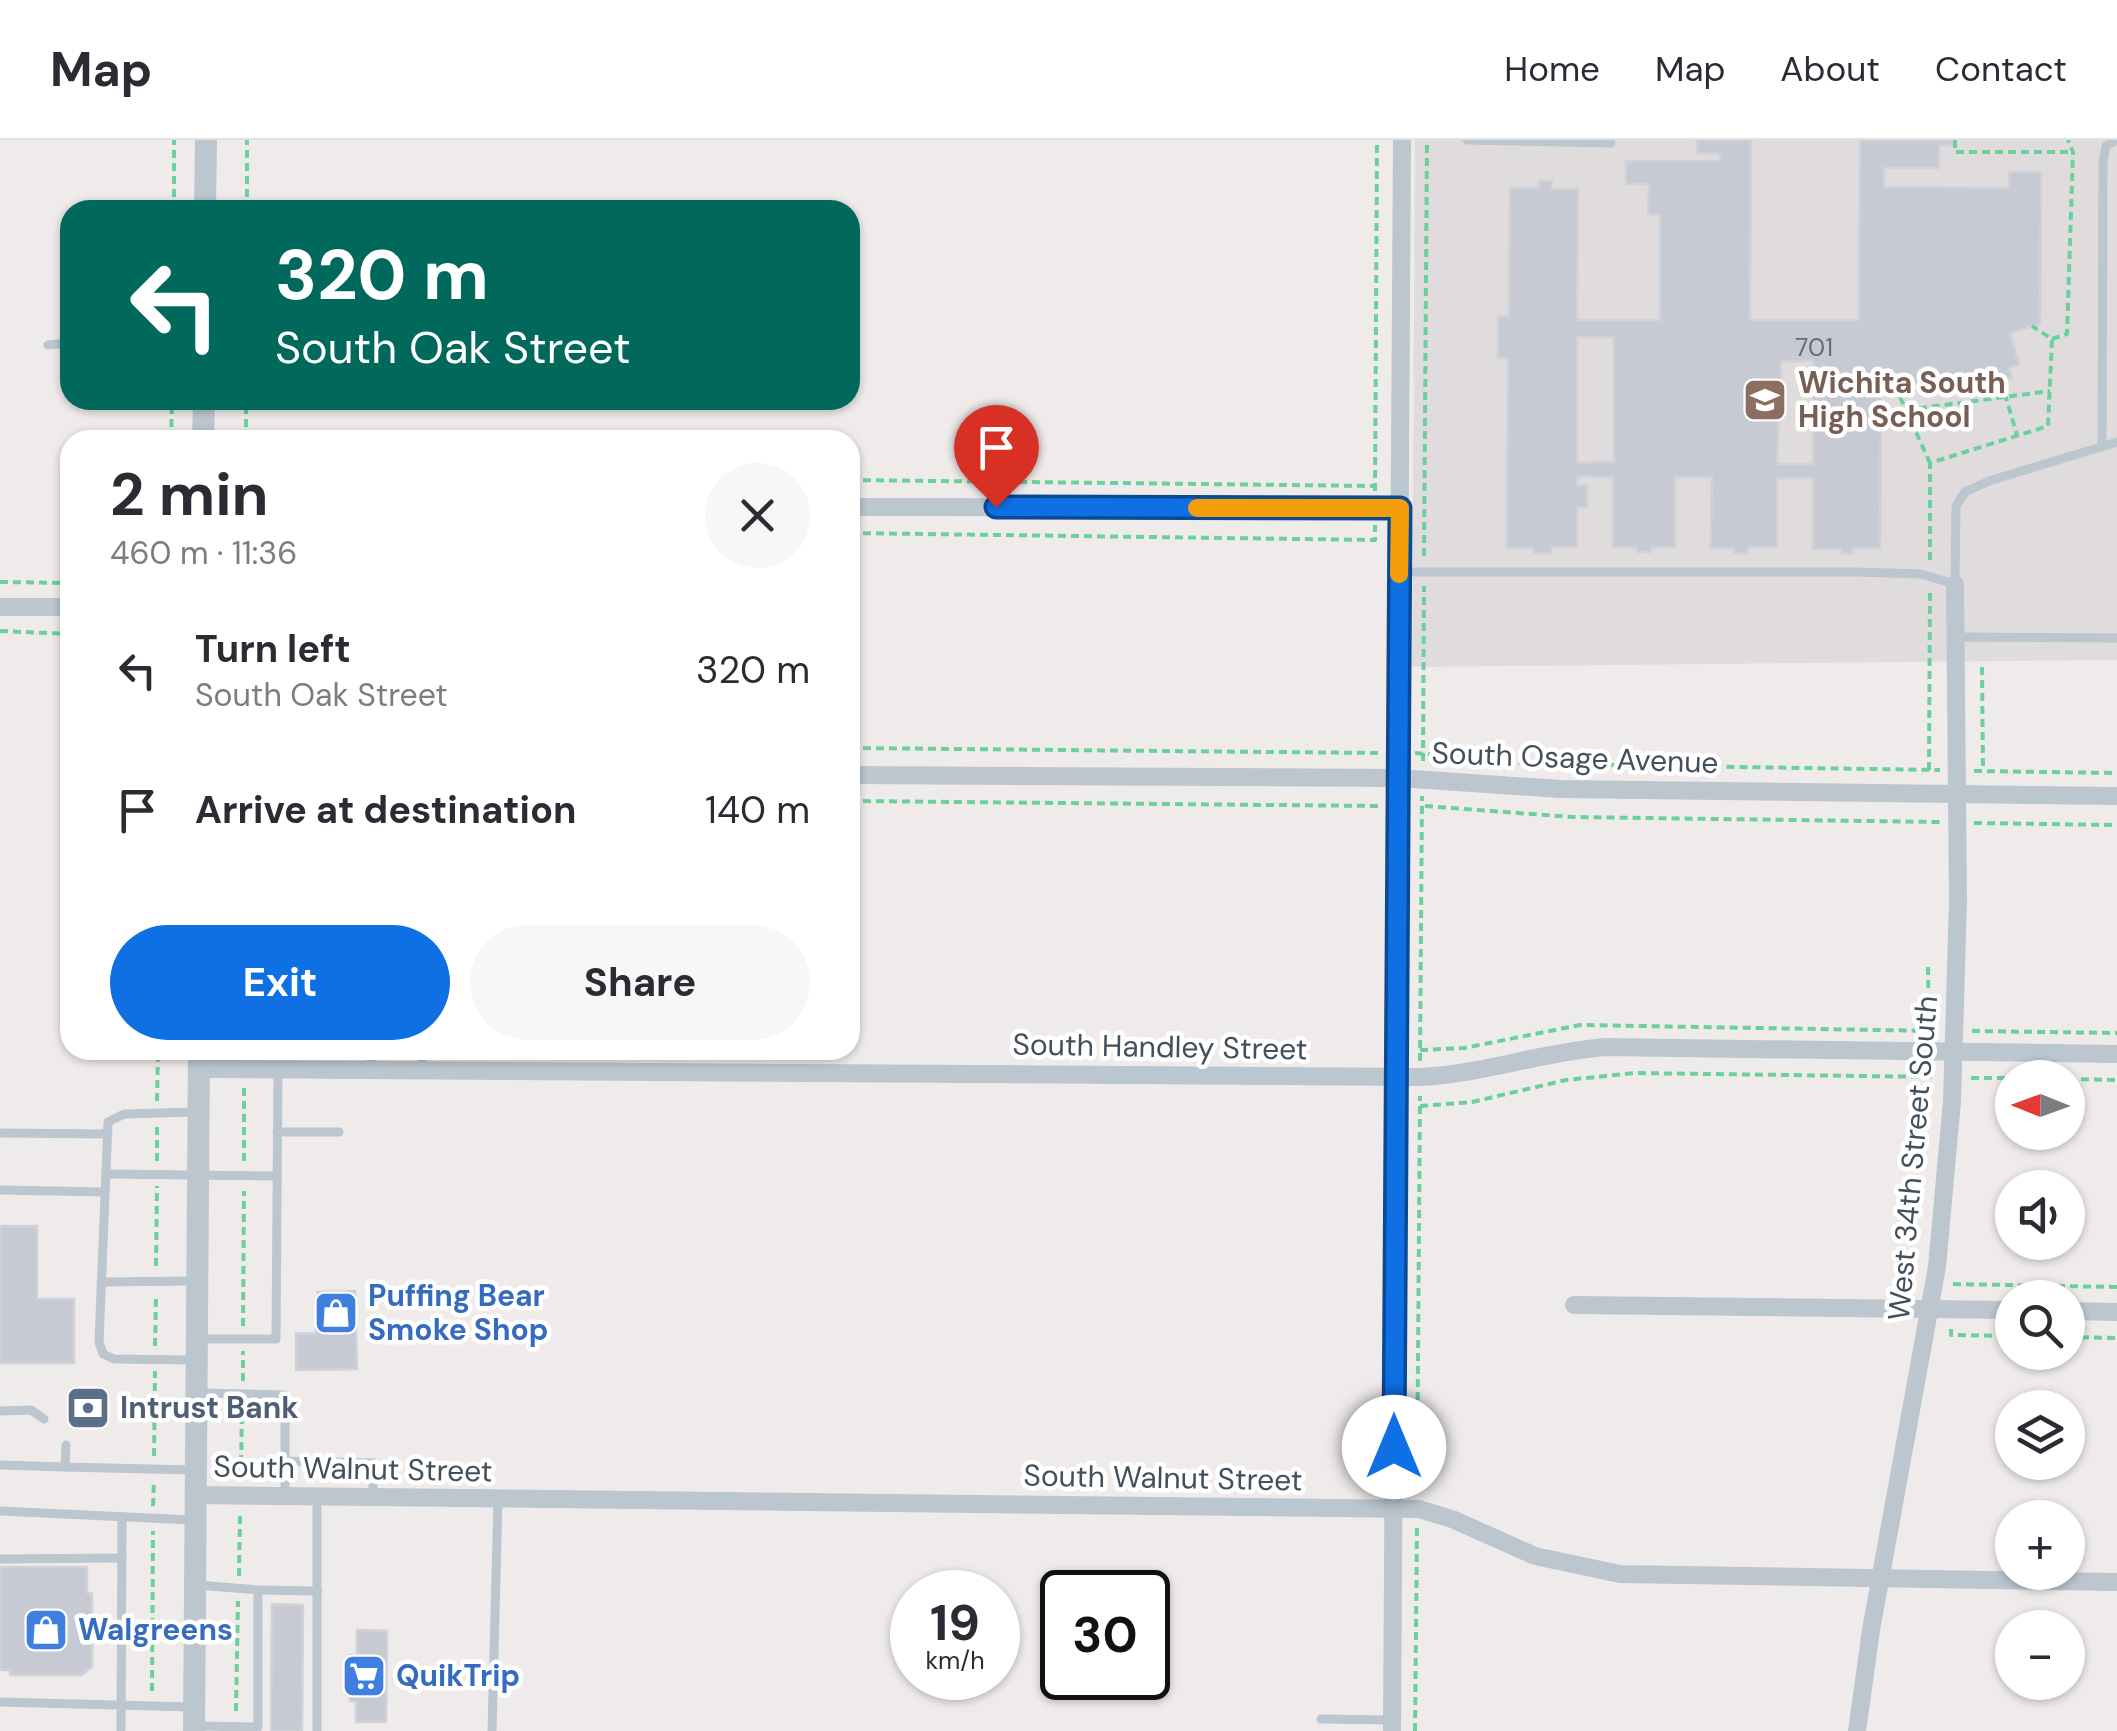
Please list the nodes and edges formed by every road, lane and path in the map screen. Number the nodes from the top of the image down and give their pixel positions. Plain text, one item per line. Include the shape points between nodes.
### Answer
1 (174, 140) edge
2 (206, 140) edge
3 (247, 140) edge
4 (1377, 140) edge
5 (1402, 140) edge
6 (1428, 140) edge
7 (1467, 140) edge
8 (1955, 140) edge
9 (2068, 140) edge
10 (2116, 140) edge
11 (1612, 142) dead end
12 (2073, 152) junction
13 (174, 200) edge
14 (205, 200) edge
15 (247, 200) edge
16 (2052, 339) dead end
17 (60, 344) edge
18 (48, 345) dead end
19 (2001, 380) dead end
20 (2050, 391) dead end
21 (2005, 396) junction
22 (1900, 397) dead end
23 (1906, 410) junction
24 (2017, 435) dead end
25 (2117, 442) edge
26 (2102, 447) junction
27 (1930, 463) dead end
28 (860, 480) edge
29 (1376, 486) junction
30 (1400, 487) junction
31 (1425, 487) junction
32 (860, 507) edge
33 (1375, 508) junction
34 (1400, 508) junction
35 (860, 533) edge
36 (1424, 571) junction
37 (1399, 572) junction
38 (0, 582) edge
39 (60, 583) edge
40 (1955, 584) junction
41 (60, 606) edge
42 (0, 607) edge
43 (0, 631) edge
44 (60, 634) edge
45 (1956, 637) junction
46 (2117, 638) edge
47 (1982, 667) dead end
48 (860, 748) edge
49 (1398, 753) junction
50 (1423, 753) junction
51 (1958, 770) junction
52 (1983, 771) junction
53 (2117, 773) edge
54 (860, 774) edge
55 (1398, 778) junction
56 (1422, 779) junction
57 (1958, 793) junction
58 (2117, 796) edge
59 (860, 801) edge
60 (1398, 806) junction
61 (1422, 806) junction
62 (1958, 822) junction
63 (2117, 825) edge
64 (1928, 966) dead end
65 (1929, 1030) dead end
66 (1954, 1052) junction
67 (2117, 1054) edge
68 (158, 1060) edge
69 (199, 1060) edge
70 (372, 1060) edge
71 (422, 1060) edge
72 (278, 1070) junction
73 (372, 1070) junction
74 (1396, 1077) junction
75 (1420, 1077) junction
76 (1953, 1077) junction
77 (1995, 1078) edge
78 (2085, 1079) edge
79 (2117, 1080) edge
80 (1420, 1106) junction
81 (198, 1112) junction
82 (158, 1113) junction
83 (277, 1132) junction
84 (339, 1132) dead end
85 (0, 1133) edge
86 (108, 1134) junction
87 (106, 1174) junction
88 (157, 1175) junction
89 (198, 1175) junction
90 (277, 1176) junction
91 (0, 1190) edge
92 (105, 1192) junction
93 (197, 1281) junction
94 (101, 1282) junction
95 (156, 1282) junction
96 (1574, 1304) dead end
97 (1930, 1309) junction
98 (1995, 1310) edge
99 (2085, 1312) edge
100 (2117, 1312) edge
101 (2085, 1337) edge
102 (2117, 1338) edge
103 (197, 1349) junction
104 (155, 1360) junction
105 (196, 1394) junction
106 (0, 1411) edge
107 (44, 1419) dead end
108 (66, 1445) dead end
109 (285, 1461) junction
110 (0, 1465) edge
111 (65, 1467) junction
112 (154, 1468) junction
113 (196, 1470) junction
114 (196, 1494) junction
115 (285, 1496) junction
116 (317, 1496) junction
117 (373, 1496) junction
118 (498, 1498) junction
119 (1394, 1509) junction
120 (1417, 1509) junction
121 (0, 1511) edge
122 (122, 1517) junction
123 (153, 1520) junction
124 (196, 1520) junction
125 (122, 1558) junction
126 (0, 1559) edge
127 (1882, 1580) junction
128 (2117, 1582) edge
129 (196, 1585) junction
130 (258, 1590) junction
131 (318, 1591) junction
132 (0, 1702) edge
133 (122, 1705) junction
134 (152, 1707) junction
135 (1322, 1719) dead end
136 (195, 1722) edge
137 (1392, 1726) edge
138 (258, 1729) edge
139 (121, 1731) edge
140 (317, 1731) edge
141 (492, 1731) edge
142 (1415, 1731) edge
143 (1857, 1731) edge

1 - 13 path
2 - 14 street
3 - 15 path
4 - 29 path
5 - 30 street
6 - 31 path
7 - 11 lane
8 - 12 path via 1955,152
9 - 12 path
10 - 26 lane via 2106,146 2104,162
12 - 16 path via 2067,334
17 - 18 lane
19 - 21 path
20 - 21 path
21 - 23 path
21 - 24 path
22 - 23 path
23 - 27 path
25 - 26 lane
26 - 40 lane via 1965,492 1956,506
28 - 29 path
29 - 30 path
29 - 33 path
30 - 31 path
30 - 34 street
31 - 36 path
32 - 33 street
33 - 34 street
33 - 35 path via 1375,540
34 - 37 street
36 - 37 lane
36 - 40 lane via 1856,572 1921,574
36 - 50 path
37 - 49 street
38 - 39 path
40 - 45 street, West 34th Street South
41 - 42 street
43 - 44 path
45 - 46 lane
45 - 51 street, West 34th Street South
47 - 52 path
48 - 49 path
49 - 50 path
49 - 55 street
50 - 51 path via 1535,764
50 - 56 path
51 - 52 path
51 - 57 street, West 34th Street South
52 - 53 path
54 - 55 street, South Osage Avenue
55 - 56 street, South Osage Avenue
55 - 60 street
56 - 57 street, South Osage Avenue via 1560,790
56 - 61 path
57 - 58 street, South Osage Avenue
57 - 62 street, West 34th Street South
59 - 60 path
60 - 61 path
60 - 74 street
61 - 62 path via 1572,817
61 - 75 path
62 - 63 path
62 - 66 street, West 34th Street South
64 - 65 path
66 - 67 street, South Handley Street
66 - 75 street, South Handley Street via 1604,1047
66 - 76 street, West 34th Street South
68 - 82 path
69 - 72 street, South Handley Street
69 - 81 street
70 - 73 lane
71 - 73 street, South Handley Street
71 - 74 street, South Handley Street
72 - 73 street, South Handley Street
72 - 83 lane
74 - 75 street, South Handley Street
74 - 119 street
75 - 80 path
76 - 77 path
76 - 80 path via 1635,1073
76 - 97 street, West 34th Street South
78 - 79 path
80 - 120 path
81 - 82 lane
81 - 89 street
82 - 86 lane via 111,1119
82 - 88 path
83 - 84 lane
83 - 90 lane
85 - 86 lane
86 - 87 lane
87 - 88 lane
87 - 92 lane
88 - 89 lane
88 - 95 path
89 - 90 lane
89 - 93 street
90 - 103 lane via 276,1339
91 - 92 lane
92 - 94 lane
93 - 95 lane
93 - 103 street
94 - 95 lane
94 - 104 lane via 100,1350 114,1359
95 - 104 path
96 - 97 street
97 - 98 street
97 - 127 street, West 34th Street South
99 - 100 street
101 - 102 path
103 - 104 lane
103 - 105 street
104 - 112 path
105 - 109 lane via 285,1395
105 - 113 street
106 - 107 lane via 31,1410
108 - 111 lane
109 - 115 lane
109 - 117 lane via 372,1463
110 - 111 lane
111 - 112 lane
112 - 113 lane
112 - 123 path
113 - 114 street
114 - 115 street, South Walnut Street
114 - 124 street
115 - 116 street, South Walnut Street
116 - 117 street, South Walnut Street
116 - 131 lane
117 - 118 street, South Walnut Street
118 - 119 street, South Walnut Street
118 - 141 lane
119 - 120 street, South Walnut Street
119 - 137 street
120 - 127 street, South Walnut Street via 1534,1556 1603,1572
120 - 142 path
121 - 122 lane
122 - 123 lane
122 - 125 lane
123 - 124 lane
123 - 134 path
124 - 129 street
125 - 126 lane
125 - 133 lane
127 - 128 street, South Walnut Street
127 - 143 street, West 34th Street South
129 - 130 lane
129 - 136 street
130 - 131 lane
130 - 138 lane
131 - 140 lane
132 - 133 lane
133 - 134 lane
133 - 139 lane
134 - 136 lane
135 - 137 lane
136 - 138 lane

